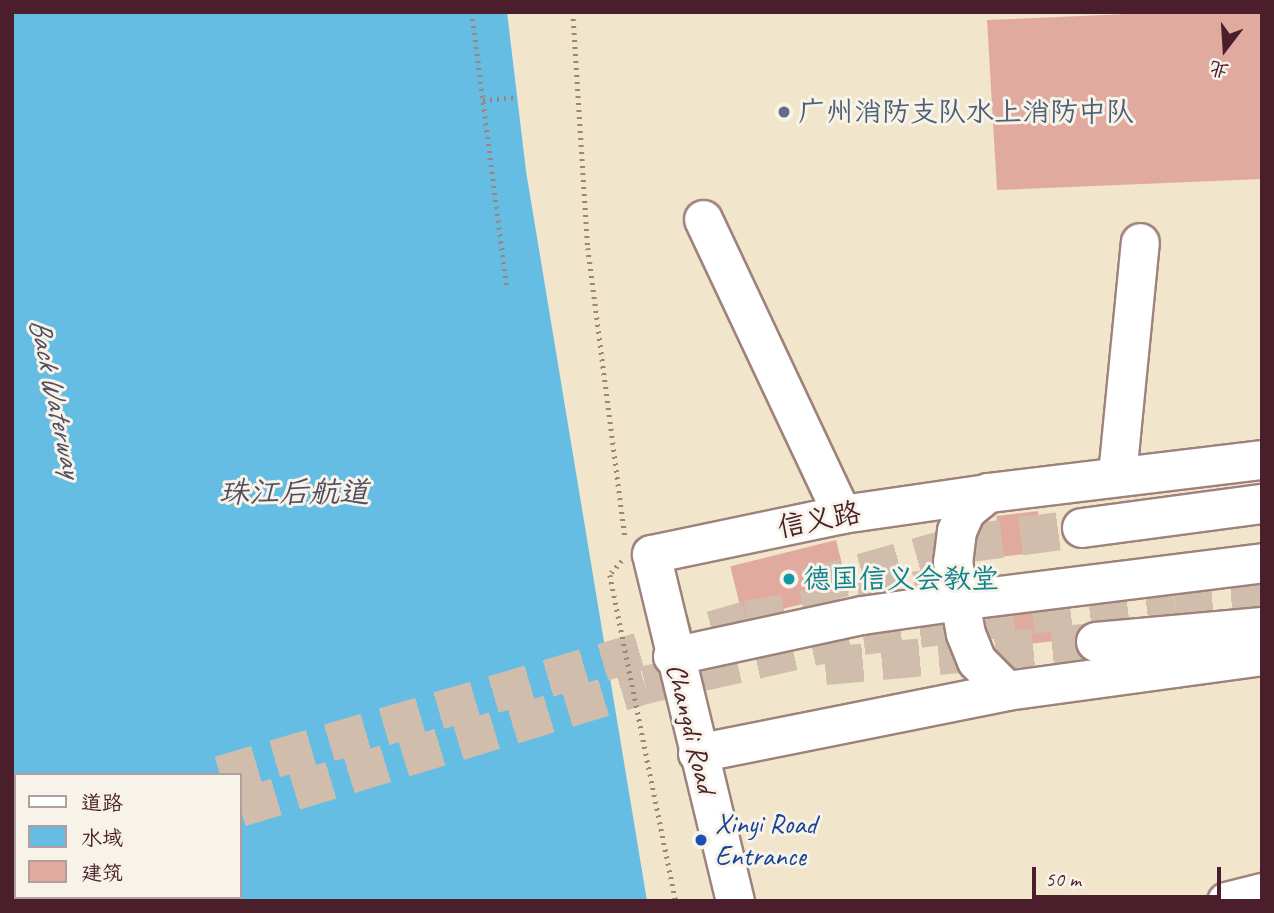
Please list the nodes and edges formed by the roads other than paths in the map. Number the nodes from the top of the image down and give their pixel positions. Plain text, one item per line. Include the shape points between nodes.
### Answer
1 (703, 219) dead end
2 (1140, 242) dead end
3 (1262, 460) edge
4 (1116, 475) junction
5 (989, 493) junction
6 (1262, 504) edge
7 (842, 514) junction
8 (1082, 528) tunnel mouth
9 (639, 555) joint
10 (1262, 563) edge
11 (959, 601) junction
12 (1262, 627) edge
13 (1096, 642) tunnel mouth
14 (672, 656) junction
15 (1262, 656) edge
16 (1007, 691) junction
17 (697, 753) junction
18 (1262, 892) edge
19 (735, 901) edge
20 (1226, 901) edge

1 - 7 street
2 - 4 street
3 - 4 main road
4 - 5 main road
5 - 7 street, 信义路
5 - 11 main road via 966,511 957,531 953,562
6 - 8 main road
7 - 9 street, 信义路
9 - 14 street, Changdi Road
10 - 11 main road
11 - 14 street via 862,615
11 - 16 main road via 977,661
12 - 13 main road
14 - 17 street, Changdi Road
15 - 16 main road
16 - 17 street via 851,726
17 - 19 street, Changdi Road
18 - 20 street

